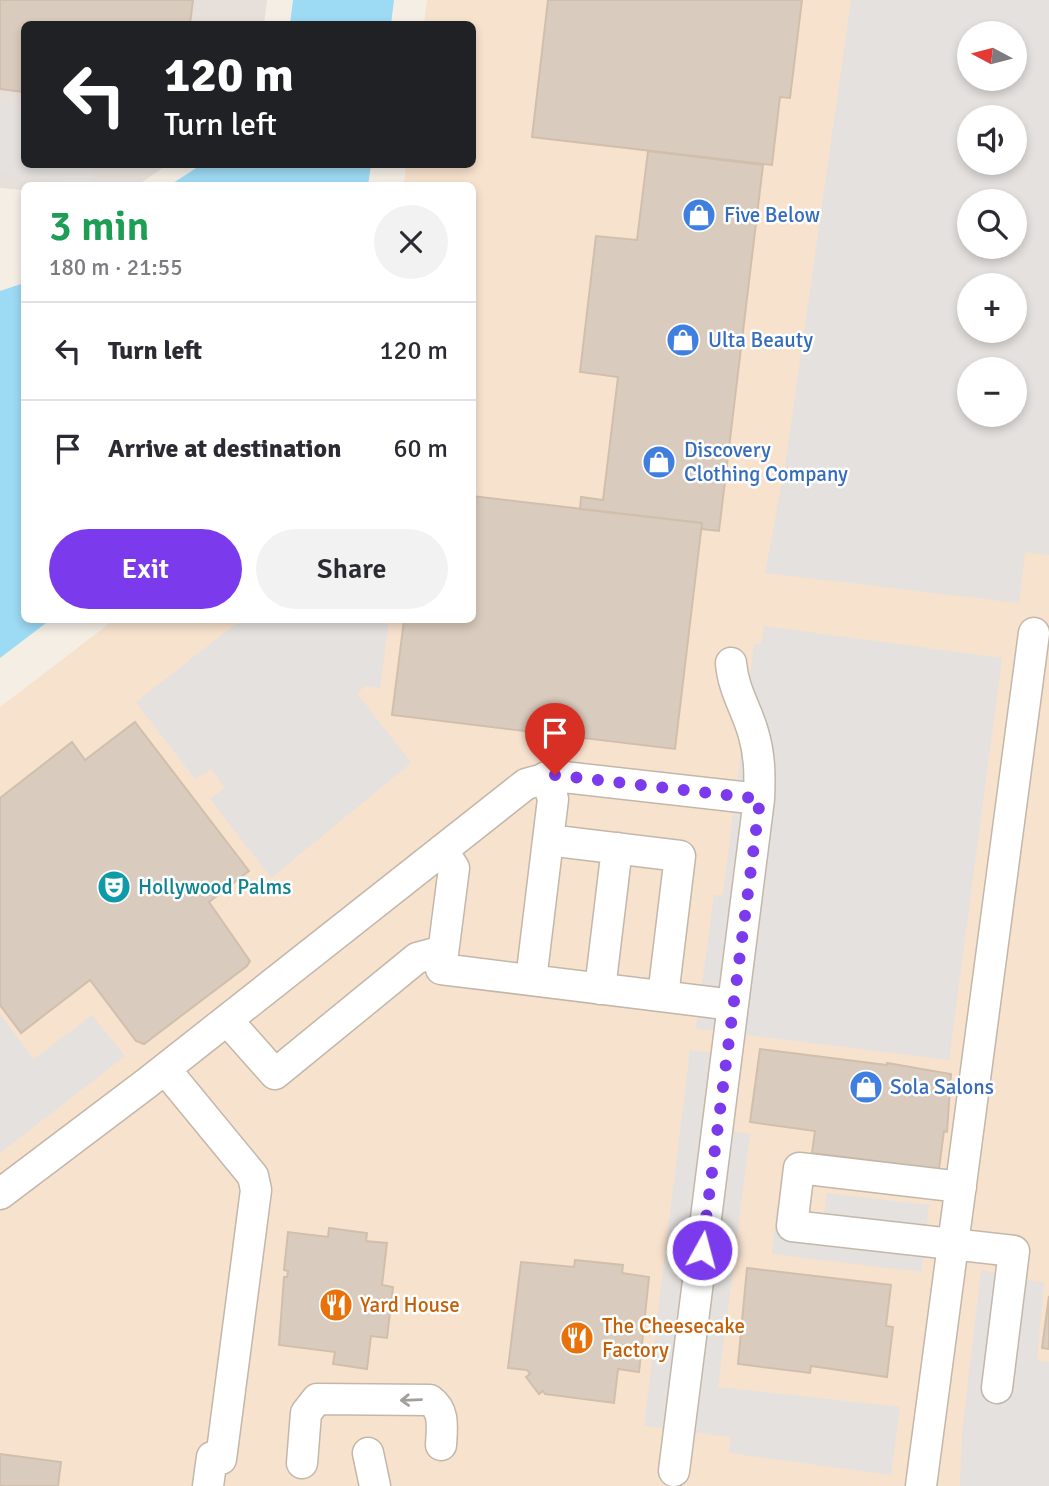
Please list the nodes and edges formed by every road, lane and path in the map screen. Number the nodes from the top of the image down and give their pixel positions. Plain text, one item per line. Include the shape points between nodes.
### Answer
1 (1034, 633) dead end
2 (731, 663) dead end
3 (546, 777) junction
4 (760, 799) junction
5 (548, 840) junction
6 (617, 848) junction
7 (442, 850) junction
8 (443, 951) junction
9 (531, 980) junction
10 (600, 989) junction
11 (663, 996) junction
12 (733, 1005) junction
13 (227, 1020) junction
14 (165, 1069) junction
15 (961, 1187) junction
16 (0, 1194) edge
17 (953, 1245) junction
18 (997, 1388) dead end
19 (441, 1445) dead end
20 (368, 1453) dead end
21 (302, 1463) dead end
22 (214, 1467) edge
23 (674, 1471) dead end
24 (375, 1486) edge
25 (921, 1486) edge

1 - 15 lane
2 - 4 lane via 761,768
3 - 4 lane
3 - 5 lane via 553,799
3 - 7 lane via 526,784
4 - 12 lane
5 - 6 lane
5 - 9 lane
6 - 10 lane
6 - 11 lane via 680,856
7 - 8 lane via 454,867
7 - 13 lane
8 - 9 lane via 441,969
8 - 13 lane via 416,958 275,1074
9 - 10 lane
10 - 11 lane
11 - 12 lane
12 - 23 lane
13 - 14 lane
14 - 16 lane
14 - 22 lane via 253,1176 256,1190
15 - 17 lane
15 - 17 lane via 799,1168 792,1226
17 - 18 lane via 1014,1251
17 - 25 lane
19 -> 21 lane via 442,1417 438,1405 430,1400 317,1399 306,1413
20 - 24 lane

